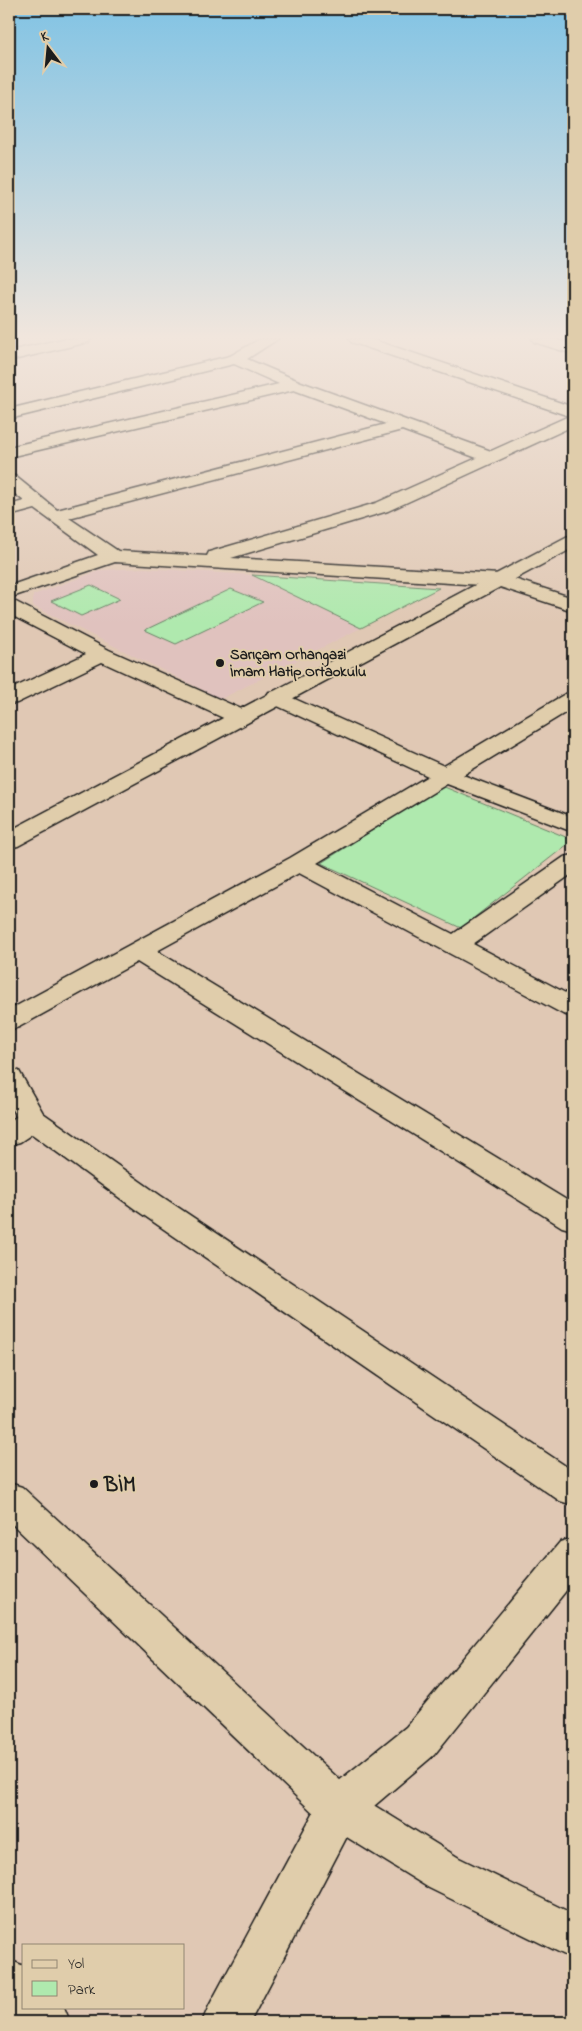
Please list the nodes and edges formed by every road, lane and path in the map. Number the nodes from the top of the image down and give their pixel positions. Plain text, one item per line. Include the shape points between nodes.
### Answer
1 (87, 434) edge
2 (369, 434) edge
3 (427, 434) edge
4 (544, 434) edge
5 (9, 452) edge
6 (493, 458) junction
7 (9, 480) edge
8 (37, 503) junction
9 (9, 511) edge
10 (54, 516) junction
11 (573, 541) edge
12 (113, 556) junction
13 (199, 561) junction
14 (500, 580) junction
15 (9, 592) edge
16 (573, 605) edge
17 (9, 606) edge
18 (102, 654) junction
19 (277, 697) junction
20 (9, 698) edge
21 (572, 701) edge
22 (240, 717) junction
23 (446, 776) junction
24 (573, 825) edge
25 (9, 842) edge
26 (299, 863) junction
27 (571, 866) edge
28 (454, 945) junction
29 (138, 952) junction
30 (573, 1008) edge
31 (9, 1021) edge
32 (9, 1078) edge
33 (20, 1127) edge
34 (573, 1219) edge
35 (573, 1490) edge
36 (9, 1498) edge
37 (573, 1554) edge
38 (339, 1808) junction
39 (573, 1937) edge
40 (9, 1983) edge
41 (22, 1996) edge
42 (33, 2008) edge
43 (47, 2022) edge
44 (225, 2022) edge

1 - 5 street
2 - 10 street
3 - 6 street
4 - 6 street
6 - 13 street via 382,507
7 - 8 street
8 - 9 street
8 - 10 street
10 - 12 street
11 - 14 street
12 - 13 street
12 - 15 street
13 - 14 street
14 - 16 street
14 - 19 street
17 - 18 street
18 - 20 street
18 - 22 street
19 - 22 street
19 - 23 street
21 - 23 street
22 - 25 street
23 - 24 street
23 - 26 street
26 - 28 street
26 - 29 street
27 - 28 street
28 - 30 street
29 - 31 street
29 - 34 street
32 - 33 street
33 - 35 street via 150,1204
36 - 38 street
37 - 38 street via 420,1741
38 - 39 street via 444,1873
38 - 44 street
40 - 41 street
42 - 43 street

